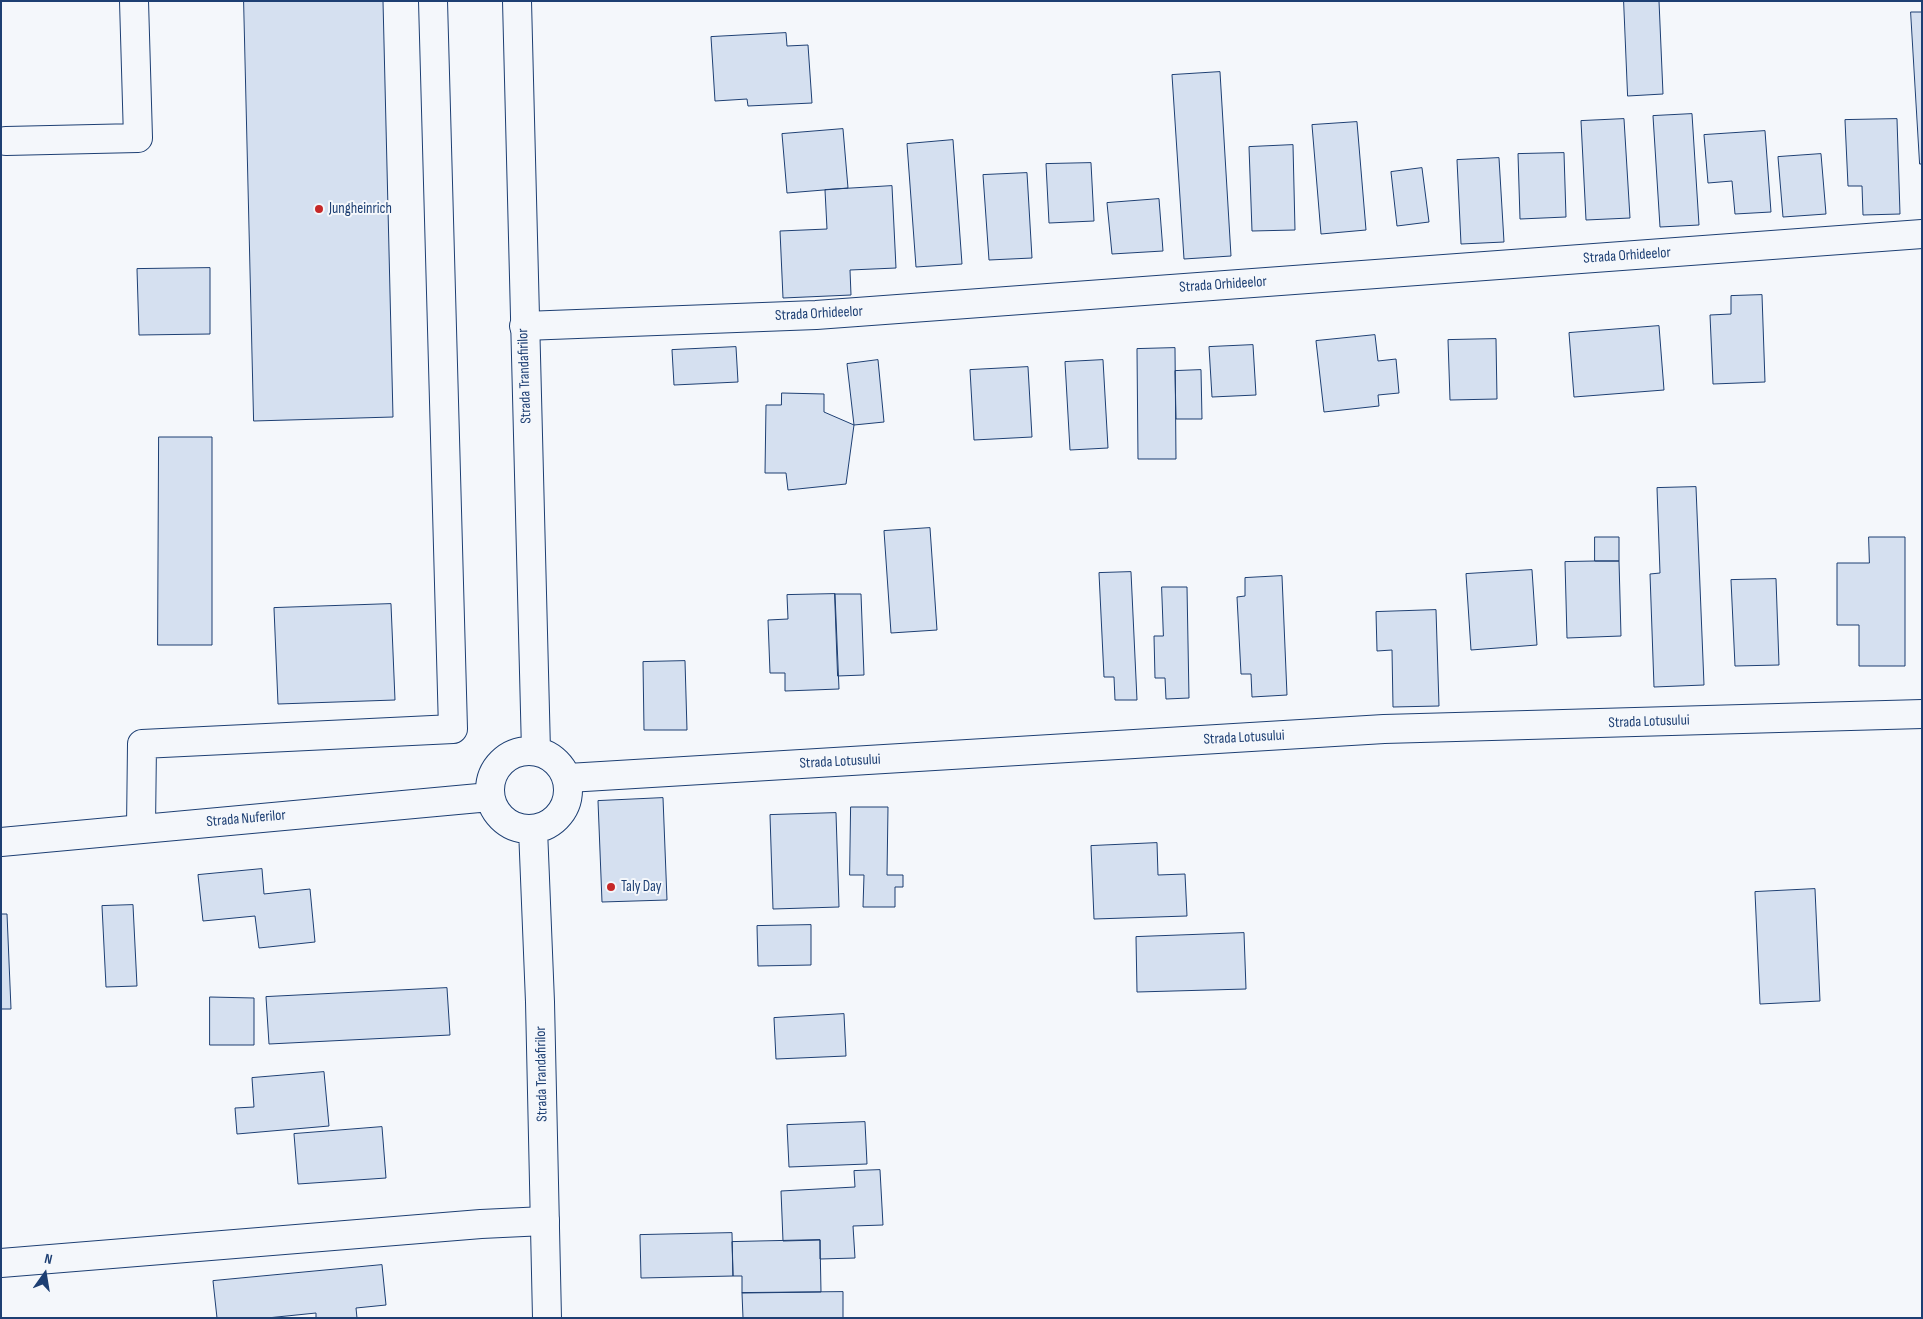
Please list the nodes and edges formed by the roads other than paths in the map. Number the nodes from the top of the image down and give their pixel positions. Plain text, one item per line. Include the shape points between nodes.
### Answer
1 (134, 1) edge
2 (433, 1) edge
3 (517, 1) edge
4 (6, 142) dead end
5 (1922, 234) edge
6 (524, 326) junction
7 (1922, 714) edge
8 (536, 751) junction
9 (568, 778) junction
10 (490, 797) junction
11 (141, 828) junction
12 (533, 829) junction
13 (1, 842) edge
14 (545, 1221) junction
15 (1, 1263) edge
16 (547, 1318) edge

1 - 4 street via 138,138
2 - 11 street via 453,729 142,744
3 - 6 street, Strada Trandafirilor
5 - 6 street, Strada Orhideelor via 816,315
6 - 8 street, Strada Trandafirilor
7 - 9 street, Strada Lotusului via 1384,729
8 - 9 street via 556,760
8 - 10 street via 511,754 501,762 490,784
9 - 12 street via 568,801 562,812 545,826
10 - 11 street, Strada Nuferilor
10 - 12 street via 498,813 511,825
11 - 13 street, Strada Nuferilor
12 - 14 street, Strada Trandafirilor
14 - 15 street
14 - 16 street, Strada Trandafirilor

